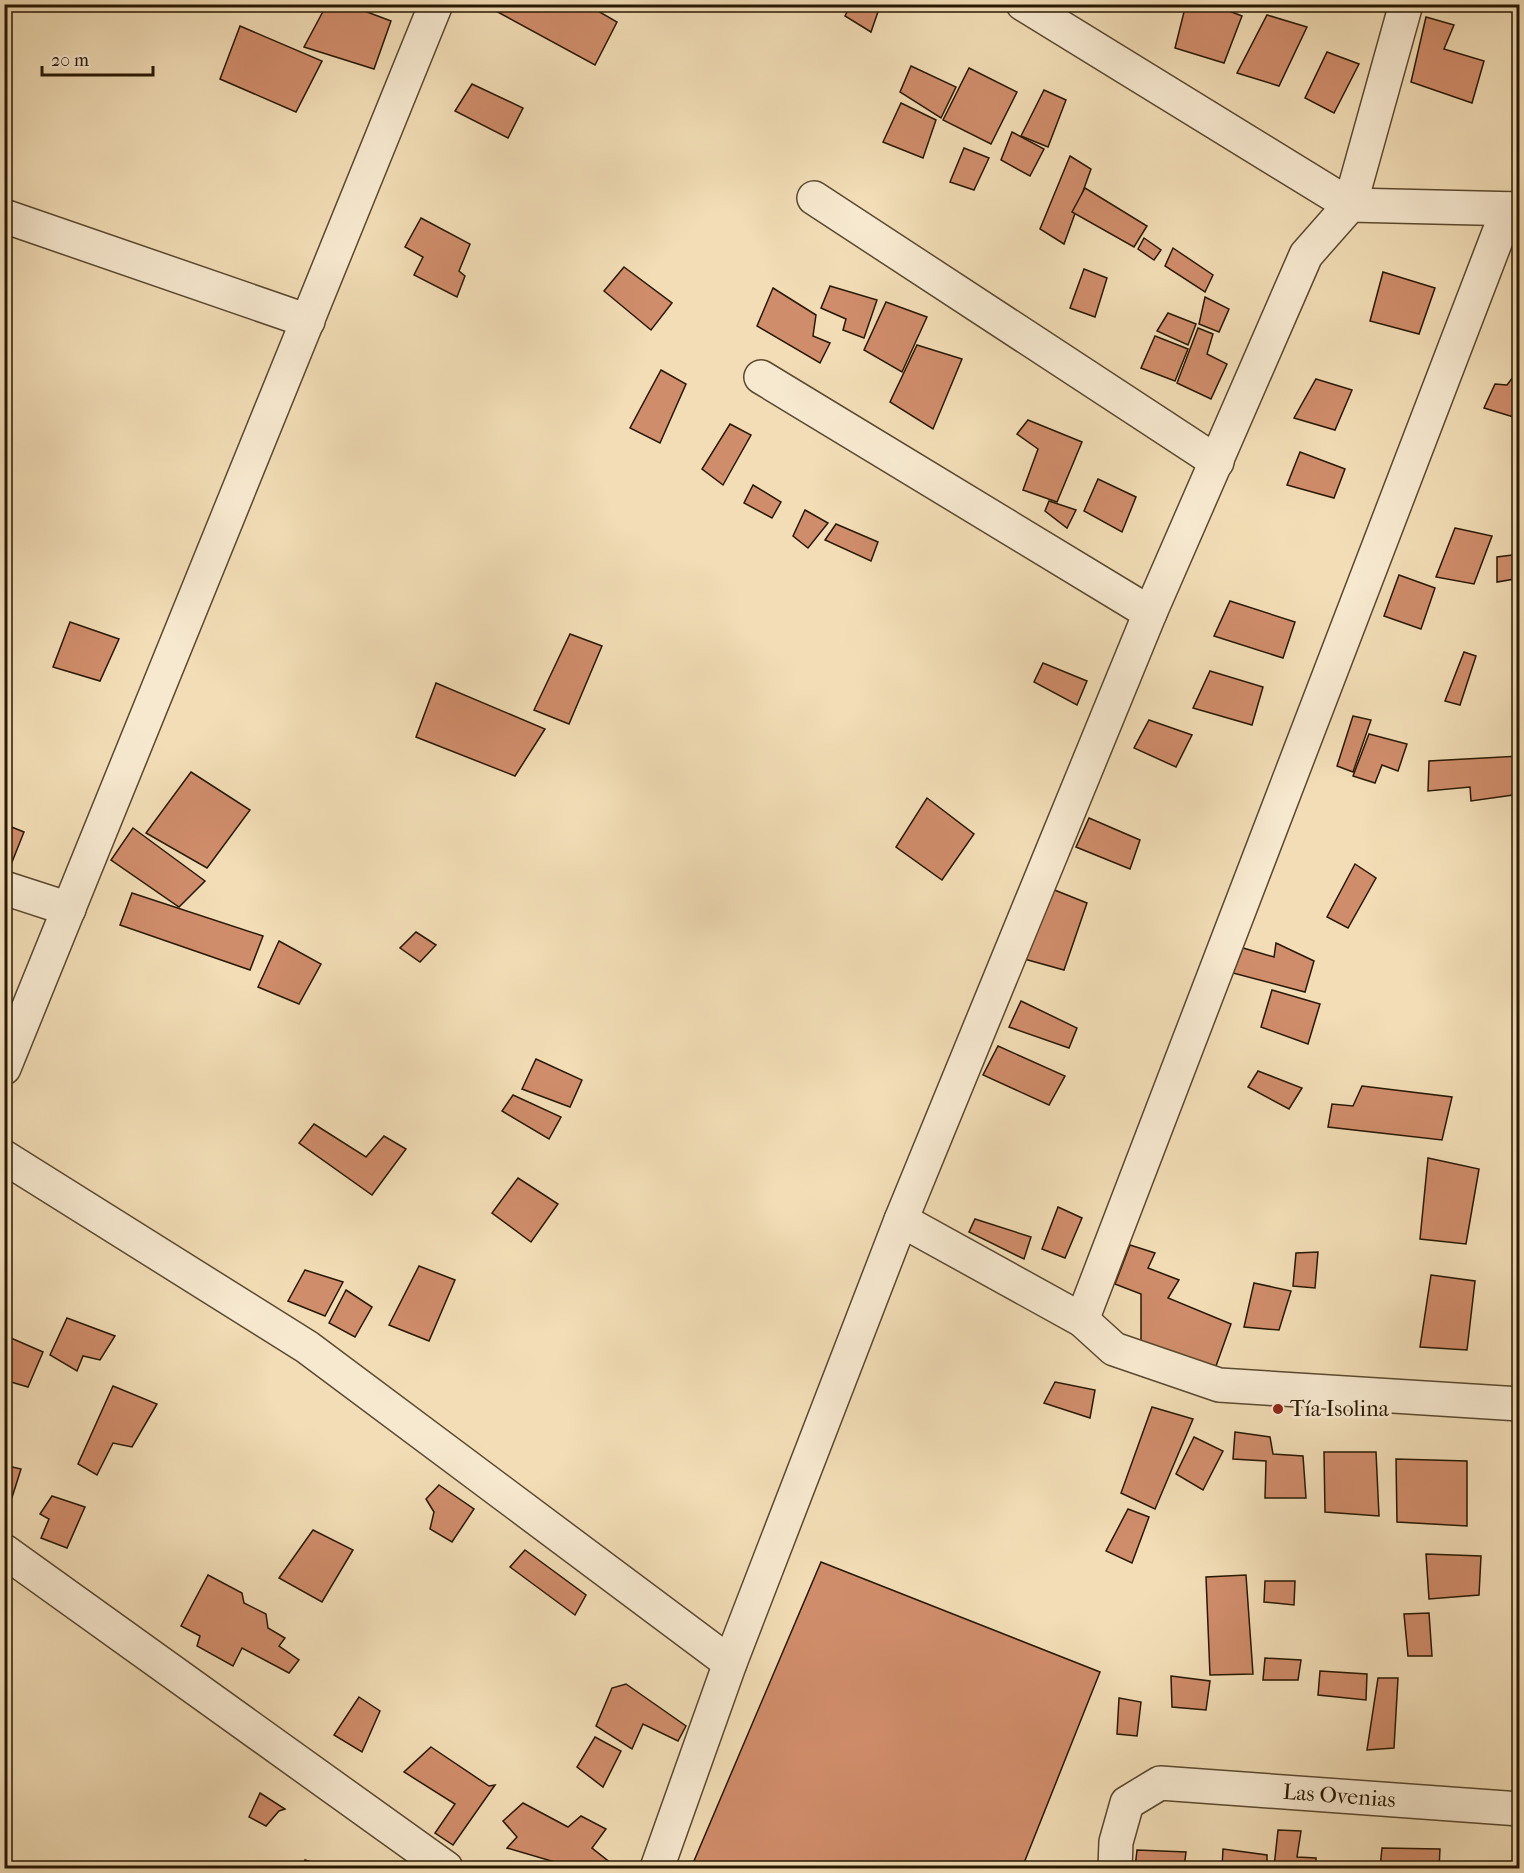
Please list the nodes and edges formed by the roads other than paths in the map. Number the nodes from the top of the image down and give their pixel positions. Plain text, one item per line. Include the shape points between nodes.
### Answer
1 (436, 4) edge
2 (1023, 4) edge
3 (1406, 4) edge
4 (814, 198) dead end
5 (1350, 205) junction
6 (1514, 209) edge
7 (4, 216) edge
8 (308, 321) junction
9 (761, 377) dead end
10 (1217, 462) junction
11 (1150, 613) junction
12 (4, 888) edge
13 (69, 909) junction
14 (4, 1068) edge
15 (4, 1157) edge
16 (901, 1220) junction
17 (1082, 1320) junction
18 (1520, 1404) edge
19 (4, 1551) edge
20 (730, 1663) junction
21 (1520, 1809) edge
22 (446, 1869) edge
23 (657, 1869) edge
24 (1115, 1869) edge

1 - 8 street
2 - 5 street
3 - 5 street
4 - 10 street
5 - 6 street
5 - 10 street via 1306,255
6 - 17 street
7 - 8 street
8 - 13 street
9 - 11 street
10 - 11 street
11 - 16 street
12 - 13 street
13 - 14 street
15 - 20 street via 307,1347
16 - 17 street
16 - 20 street
17 - 18 street via 1114,1348 1219,1385
19 - 22 street
20 - 23 street
21 - 24 street, Las Ovenias via 1160,1783 1127,1803 1116,1842

